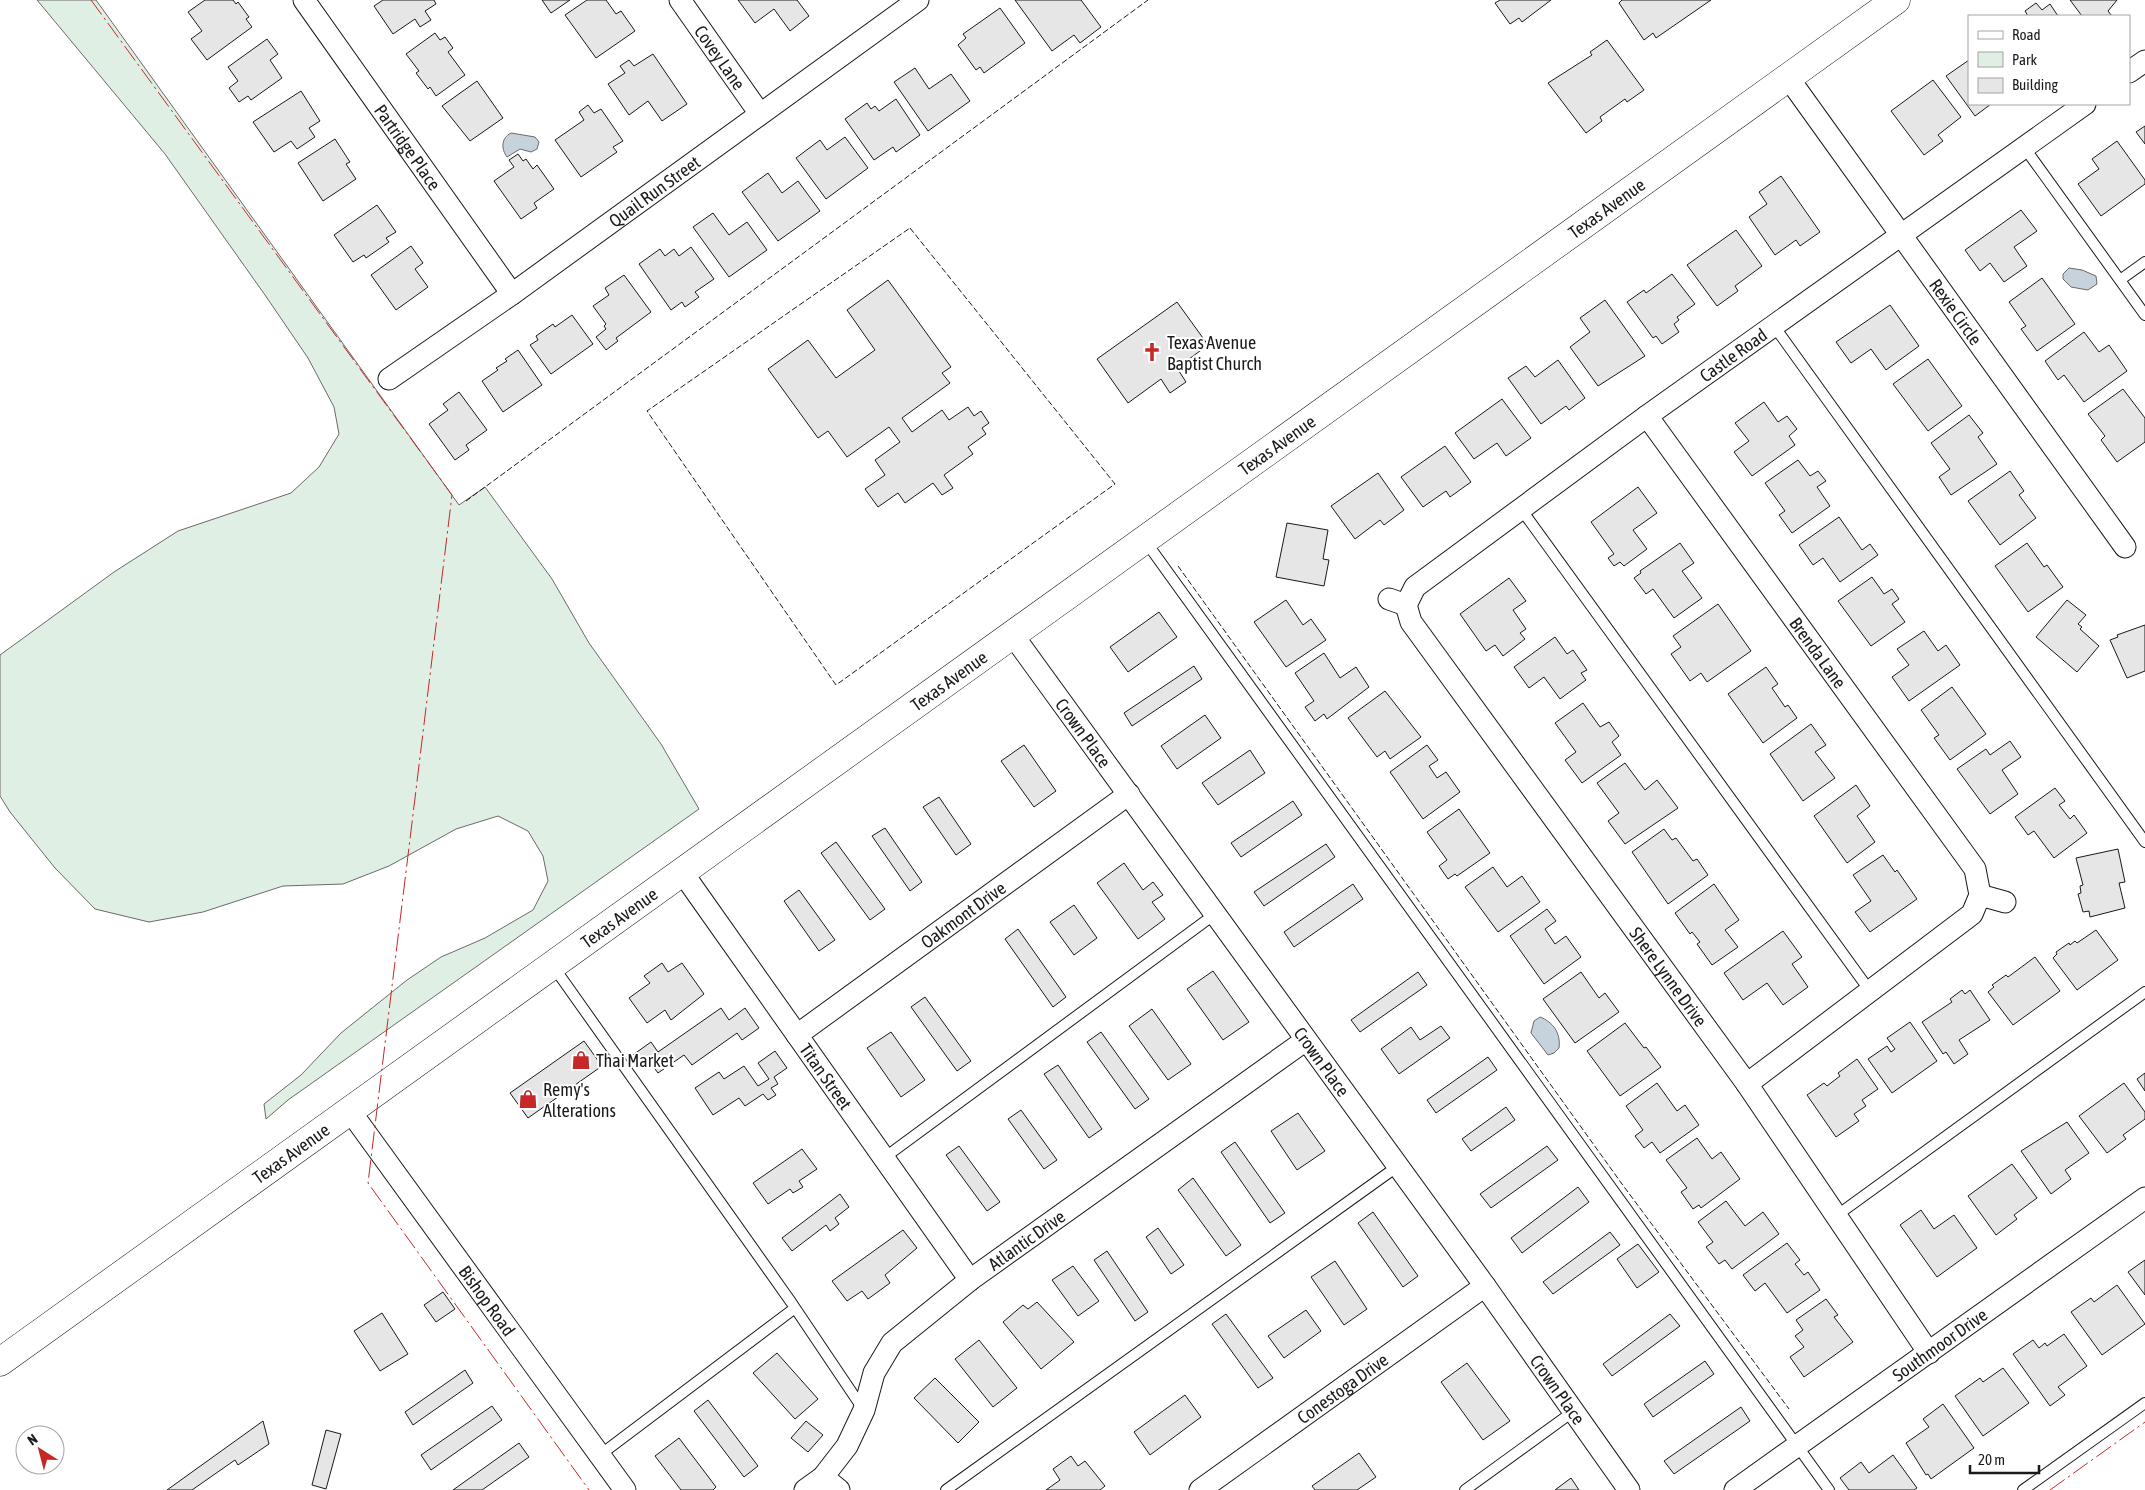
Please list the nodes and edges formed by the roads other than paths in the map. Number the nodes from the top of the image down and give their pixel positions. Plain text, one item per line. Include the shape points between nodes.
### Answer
1 (304, 0) edge
2 (680, 0) edge
3 (918, 0) edge
4 (1896, 0) edge
5 (2145, 60) edge
6 (2130, 71) edge
7 (1786, 76) junction
8 (2084, 105) edge
9 (760, 114) junction
10 (2024, 147) junction
11 (1901, 236) junction
12 (2145, 262) edge
13 (2120, 280) junction
14 (512, 294) junction
15 (2145, 315) edge
16 (1774, 326) junction
17 (389, 380) dead end
18 (1647, 416) junction
19 (1521, 509) junction
20 (1144, 539) junction
21 (2125, 547) dead end
22 (1398, 602) joint
23 (1012, 634) junction
24 (1129, 794) junction
25 (2145, 842) edge
26 (682, 872) junction
27 (1980, 895) junction
28 (2005, 902) dead end
29 (1215, 914) junction
30 (553, 965) junction
31 (1870, 991) junction
32 (2145, 992) edge
33 (797, 1035) junction
34 (1306, 1040) junction
35 (1747, 1084) junction
36 (350, 1111) junction
37 (884, 1158) junction
38 (1398, 1166) junction
39 (2145, 1198) edge
40 (1836, 1216) junction
41 (970, 1280) junction
42 (1485, 1286) junction
43 (794, 1308) junction
44 (1929, 1353) junction
45 (0, 1362) edge
46 (2145, 1403) edge
47 (864, 1410) junction
48 (1574, 1411) junction
49 (1797, 1446) junction
50 (600, 1456) junction
51 (831, 1484) edge
52 (625, 1490) edge
53 (805, 1490) edge
54 (946, 1490) edge
55 (1200, 1490) edge
56 (1465, 1490) edge
57 (1629, 1490) edge
58 (1735, 1490) edge
59 (1829, 1490) edge
60 (2023, 1490) edge

1 - 14 street, Partridge Place
2 - 9 street, Covey Lane
3 - 9 street, Quail Run Street
4 - 7 street, Texas Avenue
5 - 6 street
7 - 11 street, Rexie Circle
7 - 20 street, Texas Avenue
8 - 10 street, Castle Road
9 - 14 street, Quail Run Street
10 - 11 street, Castle Road
10 - 13 lane
11 - 16 street, Castle Road
11 - 21 street, Rexie Circle
12 - 13 lane
13 - 15 lane
14 - 17 street, Quail Run Street
16 - 18 street, Castle Road
16 - 25 lane
18 - 19 street, Castle Road
18 - 27 street, Brenda Lane via 1975,869
19 - 22 street, Castle Road
19 - 31 lane
20 - 23 street, Texas Avenue
20 - 49 lane
22 - 35 street, Shere Lynne Drive
23 - 24 street, Crown Place
23 - 26 street, Texas Avenue
24 - 29 street, Crown Place
24 - 33 street, Oakmont Drive
26 - 30 street, Texas Avenue
26 - 33 street, Titan Street
27 - 28 street
27 - 31 street via 1972,914
29 - 34 street, Crown Place
29 - 37 lane
30 - 36 street, Texas Avenue
30 - 43 lane
31 - 35 street
32 - 40 lane
33 - 37 street, Titan Street
34 - 38 street, Crown Place
34 - 41 street, Atlantic Drive
35 - 40 street, Shere Lynne Drive
36 - 45 street, Texas Avenue
36 - 50 street, Bishop Road
37 - 41 street, Titan Street
38 - 42 street, Crown Place
38 - 54 lane
39 - 44 street, Southmoor Drive
40 - 44 street, Shere Lynne Drive
41 - 47 street, Atlantic Drive via 892,1343 874,1372
42 - 48 street, Crown Place
42 - 55 street, Conestoga Drive
43 - 47 lane
43 - 50 lane
44 - 49 street, Southmoor Drive
46 - 60 lane
47 - 51 street, Atlantic Drive
48 - 56 lane
48 - 57 street, Crown Place
49 - 58 street, Southmoor Drive
49 - 59 lane
50 - 52 street, Bishop Road
51 - 53 street, Atlantic Drive

